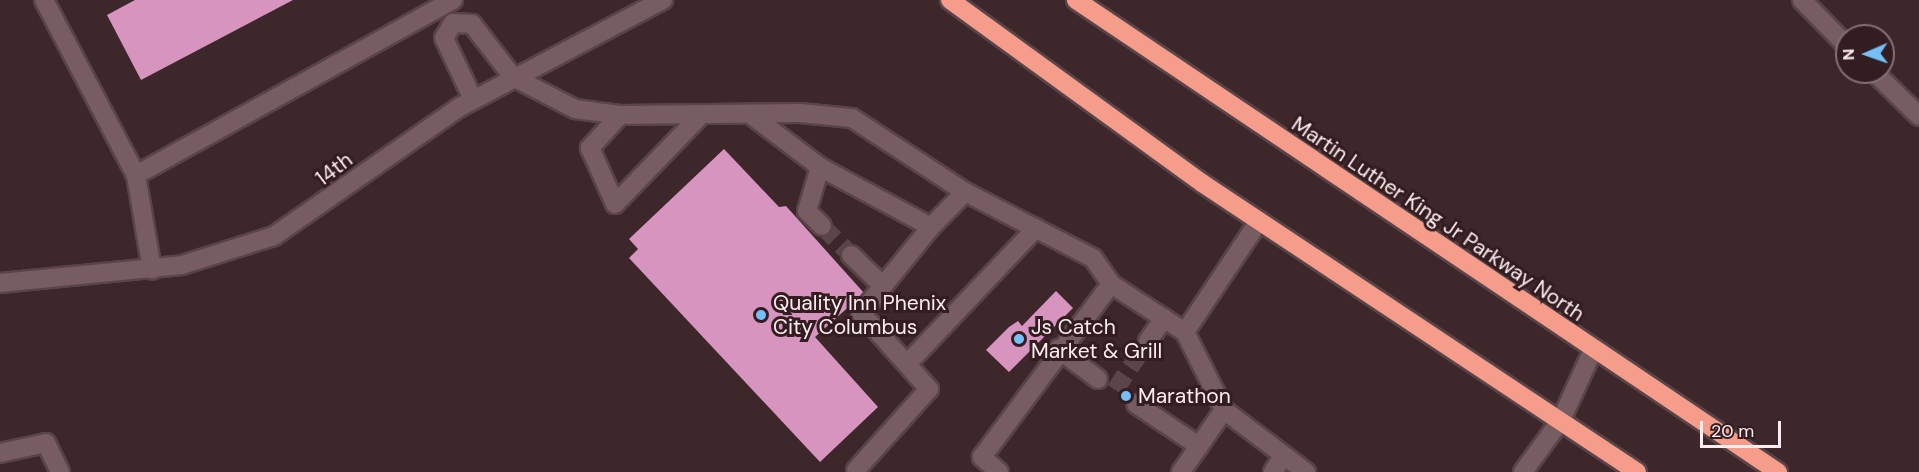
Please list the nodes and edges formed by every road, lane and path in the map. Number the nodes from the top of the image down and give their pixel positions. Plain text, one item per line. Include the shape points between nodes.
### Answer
1 (44, 0) edge
2 (663, 0) edge
3 (950, 0) edge
4 (1076, 0) edge
5 (1802, 0) edge
6 (448, 3) edge
7 (453, 23) junction
8 (1835, 34) edge
9 (513, 77) junction
10 (1886, 84) edge
11 (473, 99) junction
12 (750, 114) junction
13 (620, 115) junction
14 (1919, 116) edge
15 (699, 117) junction
16 (820, 167) junction
17 (136, 175) junction
18 (966, 192) junction
19 (1259, 221) junction
20 (822, 226) tunnel mouth
21 (931, 227) junction
22 (1036, 228) junction
23 (851, 255) tunnel mouth
24 (152, 270) junction
25 (0, 283) edge
26 (1111, 284) junction
27 (883, 286) junction
28 (1164, 318) junction
29 (1185, 333) junction
30 (1148, 342) tunnel mouth
31 (1058, 349) junction
32 (1593, 350) junction
33 (907, 364) junction
34 (1098, 379) dead end
35 (1136, 404) dead end
36 (1224, 410) junction
37 (1561, 420) junction
38 (1199, 446) junction
39 (0, 453) edge
40 (1283, 456) junction
41 (856, 470) dead end
42 (60, 472) edge
43 (999, 472) edge
44 (1181, 472) edge
45 (1273, 472) edge
46 (1306, 472) edge
47 (1523, 472) edge
48 (1637, 472) edge
49 (1778, 472) edge

1 - 17 street
2 - 9 street, 14th
3 - 19 highway
4 - 32 highway, Martin Luther King Jr Parkway North
5 - 8 street
6 - 7 street
6 - 17 street
7 - 9 street via 472,24
7 - 11 street via 444,38
9 - 11 street, 14th
9 - 13 street via 575,109
10 - 14 street
11 - 24 street, 14th via 274,236 213,258
12 - 15 street
12 - 16 street
12 - 18 street via 852,118
13 - 15 street
13 - 15 street via 590,148 615,204
16 - 20 street via 807,211
16 - 21 street
17 - 24 street
18 - 21 street
18 - 22 street
19 - 29 street
19 - 37 highway
21 - 27 street
22 - 26 street via 1093,258
22 - 33 street
23 - 27 street
24 - 25 street, 14th
26 - 28 street
26 - 31 street
27 - 33 street via 861,313
28 - 29 street
28 - 30 street
29 - 36 street
31 - 34 street
31 - 43 street via 982,458
32 - 37 street
32 - 49 highway, Martin Luther King Jr Parkway North
33 - 41 street via 929,389
35 - 38 street
36 - 38 street
36 - 40 street
37 - 47 street
37 - 48 highway
38 - 44 street
39 - 42 street via 46,443
40 - 45 street
40 - 46 street

